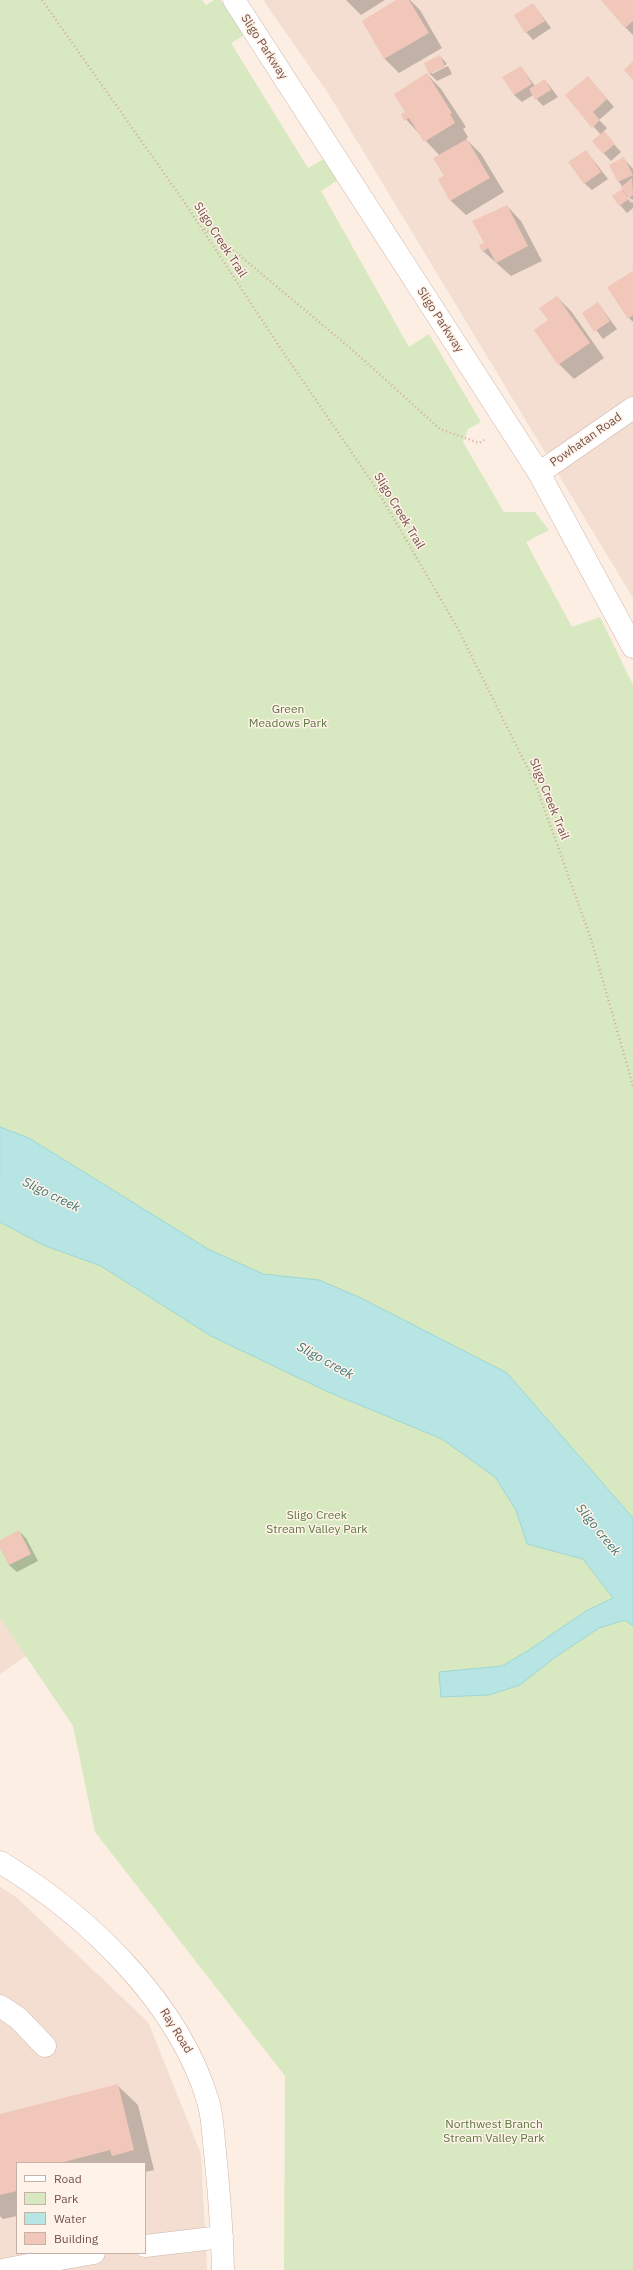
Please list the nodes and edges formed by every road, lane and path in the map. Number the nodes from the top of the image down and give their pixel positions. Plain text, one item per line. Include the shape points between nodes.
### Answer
1 (42, 0) edge
2 (234, 0) edge
3 (202, 228) junction
4 (633, 408) edge
5 (509, 426) junction
6 (540, 473) junction
7 (633, 647) edge
8 (633, 1086) edge
9 (0, 1862) edge
10 (0, 2006) edge
11 (45, 2046) dead end
12 (222, 2237) junction
13 (146, 2246) edge
14 (90, 2254) edge
15 (48, 2266) edge
16 (3, 2270) edge
17 (223, 2270) edge

1 - 3 path, Sligo Creek Trail
2 - 5 street, Sligo Parkway
3 - 5 path via 233,250 356,353 440,429 479,443
3 - 8 path, Sligo Creek Trail via 278,346 374,485 460,634 535,783 591,939
4 - 6 street, Powhatan Road
5 - 6 street, Sligo Parkway
6 - 7 street, Sligo Parkway
9 - 12 street, Ray Road via 67,1908 109,1947 156,2000 192,2057 208,2102
10 - 11 street via 18,2018
12 - 13 street
12 - 17 street, Ray Road
14 - 15 street
15 - 16 street

